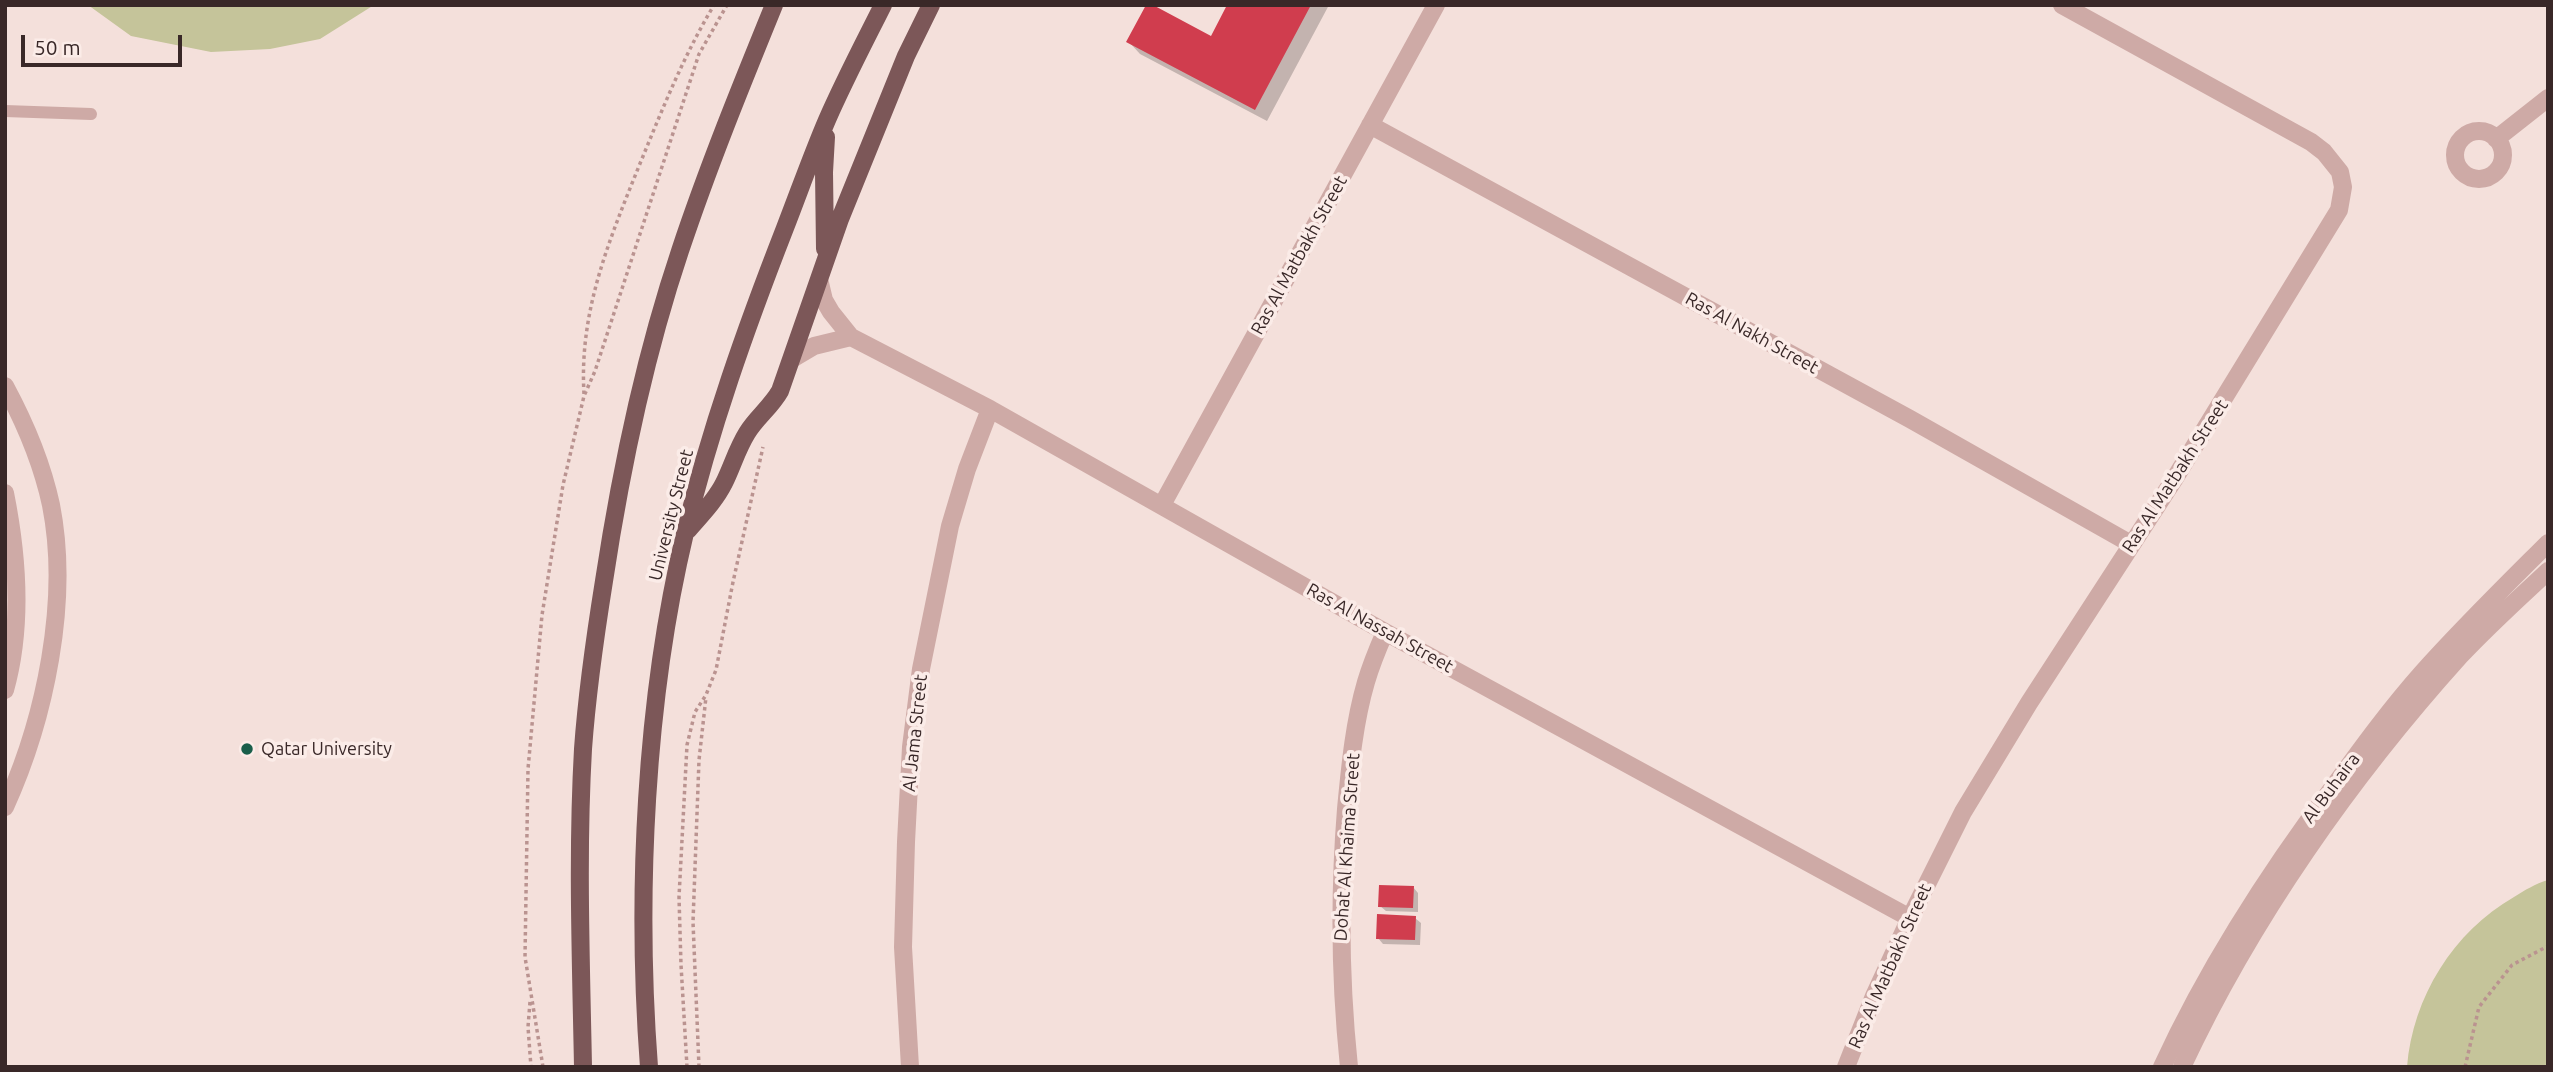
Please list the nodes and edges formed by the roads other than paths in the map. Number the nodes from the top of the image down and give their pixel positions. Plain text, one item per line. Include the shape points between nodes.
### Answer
1 (774, 5) edge
2 (883, 5) edge
3 (932, 5) edge
4 (1436, 5) edge
5 (2062, 5) edge
6 (2548, 98) edge
7 (5, 111) edge
8 (91, 114) dead end
9 (828, 119) junction
10 (1370, 125) junction
11 (2496, 139) dead end
12 (825, 263) junction
13 (820, 283) junction
14 (851, 337) junction
15 (792, 359) junction
16 (5, 386) edge
17 (990, 410) junction
18 (5, 494) edge
19 (1162, 505) junction
20 (685, 533) junction
21 (2548, 543) edge
22 (2131, 544) junction
23 (2548, 571) edge
24 (1385, 632) junction
25 (5, 690) edge
26 (2344, 787) junction
27 (5, 807) edge
28 (1910, 918) junction
29 (583, 1067) edge
30 (649, 1067) edge
31 (910, 1067) edge
32 (1349, 1067) edge
33 (1846, 1067) edge
34 (2162, 1067) edge
35 (2182, 1067) edge

1 - 29 main road via 680,252 621,478 583,748
2 - 9 main road, University Street
3 - 12 main road via 889,96
4 - 10 street, Ras Al Matbakh Street
5 - 22 street, Ras Al Matbakh Street via 2311,142 2340,172 2343,187 2331,225
6 - 11 street
7 - 8 lane
9 - 12 main road
9 - 20 main road, University Street via 729,380
10 - 19 street, Ras Al Matbakh Street
10 - 22 street, Ras Al Nakh Street
12 - 13 main road
13 - 14 street, Ras Al Nassah Street via 824,300
13 - 15 main road
14 - 15 street via 814,346
14 - 17 street, Ras Al Nassah Street
15 - 20 main road via 774,401 747,433 712,504
16 - 27 street via 32,442 50,504 57,579 42,703
17 - 19 street, Ras Al Nassah Street
17 - 31 street, Al Jama Street via 950,526 921,669 911,747 903,947
18 - 25 street via 17,558 17,614
19 - 24 street, Ras Al Nassah Street
20 - 30 main road, University Street via 663,657 648,804 644,892
21 - 26 street, Al Buhaira via 2422,673 2375,729
22 - 28 street, Ras Al Matbakh Street via 1963,812
23 - 26 street, Al Buhaira via 2462,654
24 - 28 street, Ras Al Nassah Street
24 - 32 street, Dohat Al Khaima Street via 1366,684 1348,784 1340,936
26 - 34 street, Al Buhaira via 2300,830 2229,940
26 - 35 street, Al Buhaira via 2244,949
28 - 33 street, Ras Al Matbakh Street

